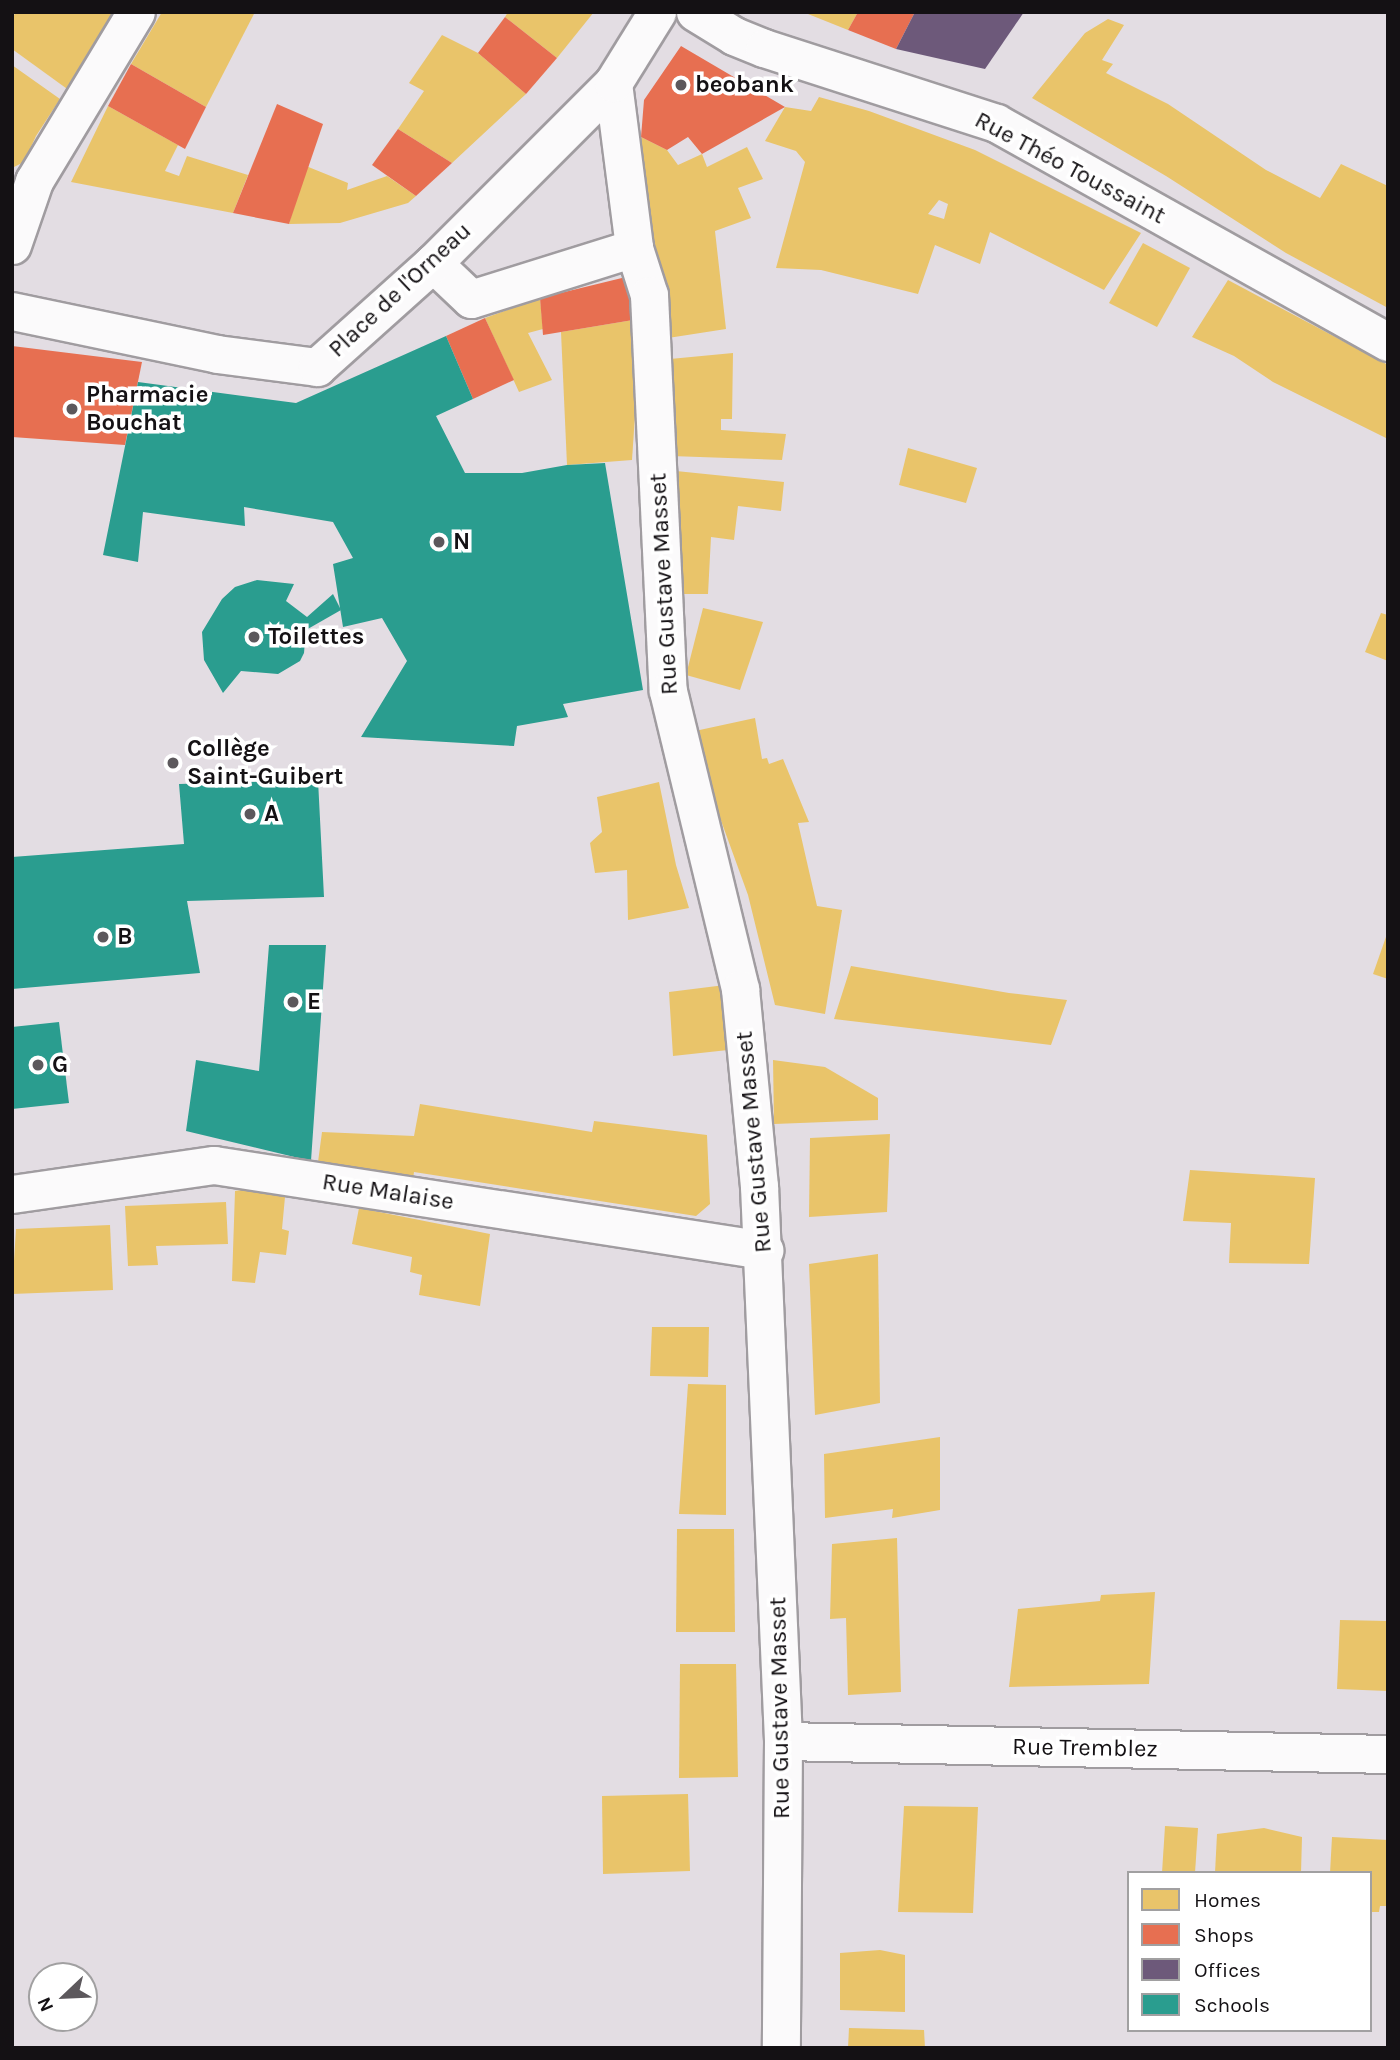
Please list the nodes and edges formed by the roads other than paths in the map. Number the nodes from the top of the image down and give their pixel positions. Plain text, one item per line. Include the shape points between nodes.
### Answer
1 (136, 12) edge
2 (657, 12) edge
3 (695, 12) edge
4 (740, 24) edge
5 (613, 83) junction
6 (12, 245) edge
7 (634, 248) junction
8 (433, 263) junction
9 (12, 311) edge
10 (1388, 342) edge
11 (12, 1194) edge
12 (764, 1250) junction
13 (783, 1741) junction
14 (1388, 1754) edge
15 (781, 2048) edge

1 - 6 street via 34,181
2 - 5 street, Place de l'Orneau
3 - 4 street, Rue Théo Toussaint
4 - 10 street, Rue Théo Toussaint via 996,123
5 - 7 street
5 - 8 street, Place de l'Orneau
7 - 8 street, Place de l'Orneau via 471,299
7 - 12 street, Rue Gustave Masset via 649,295 668,691 740,989
8 - 9 street, Place de l'Orneau via 317,367 205,352
11 - 12 street, Rue Malaise via 214,1165
12 - 13 street, Rue Gustave Masset
13 - 14 street, Rue Tremblez
13 - 15 street, Rue Gustave Masset

